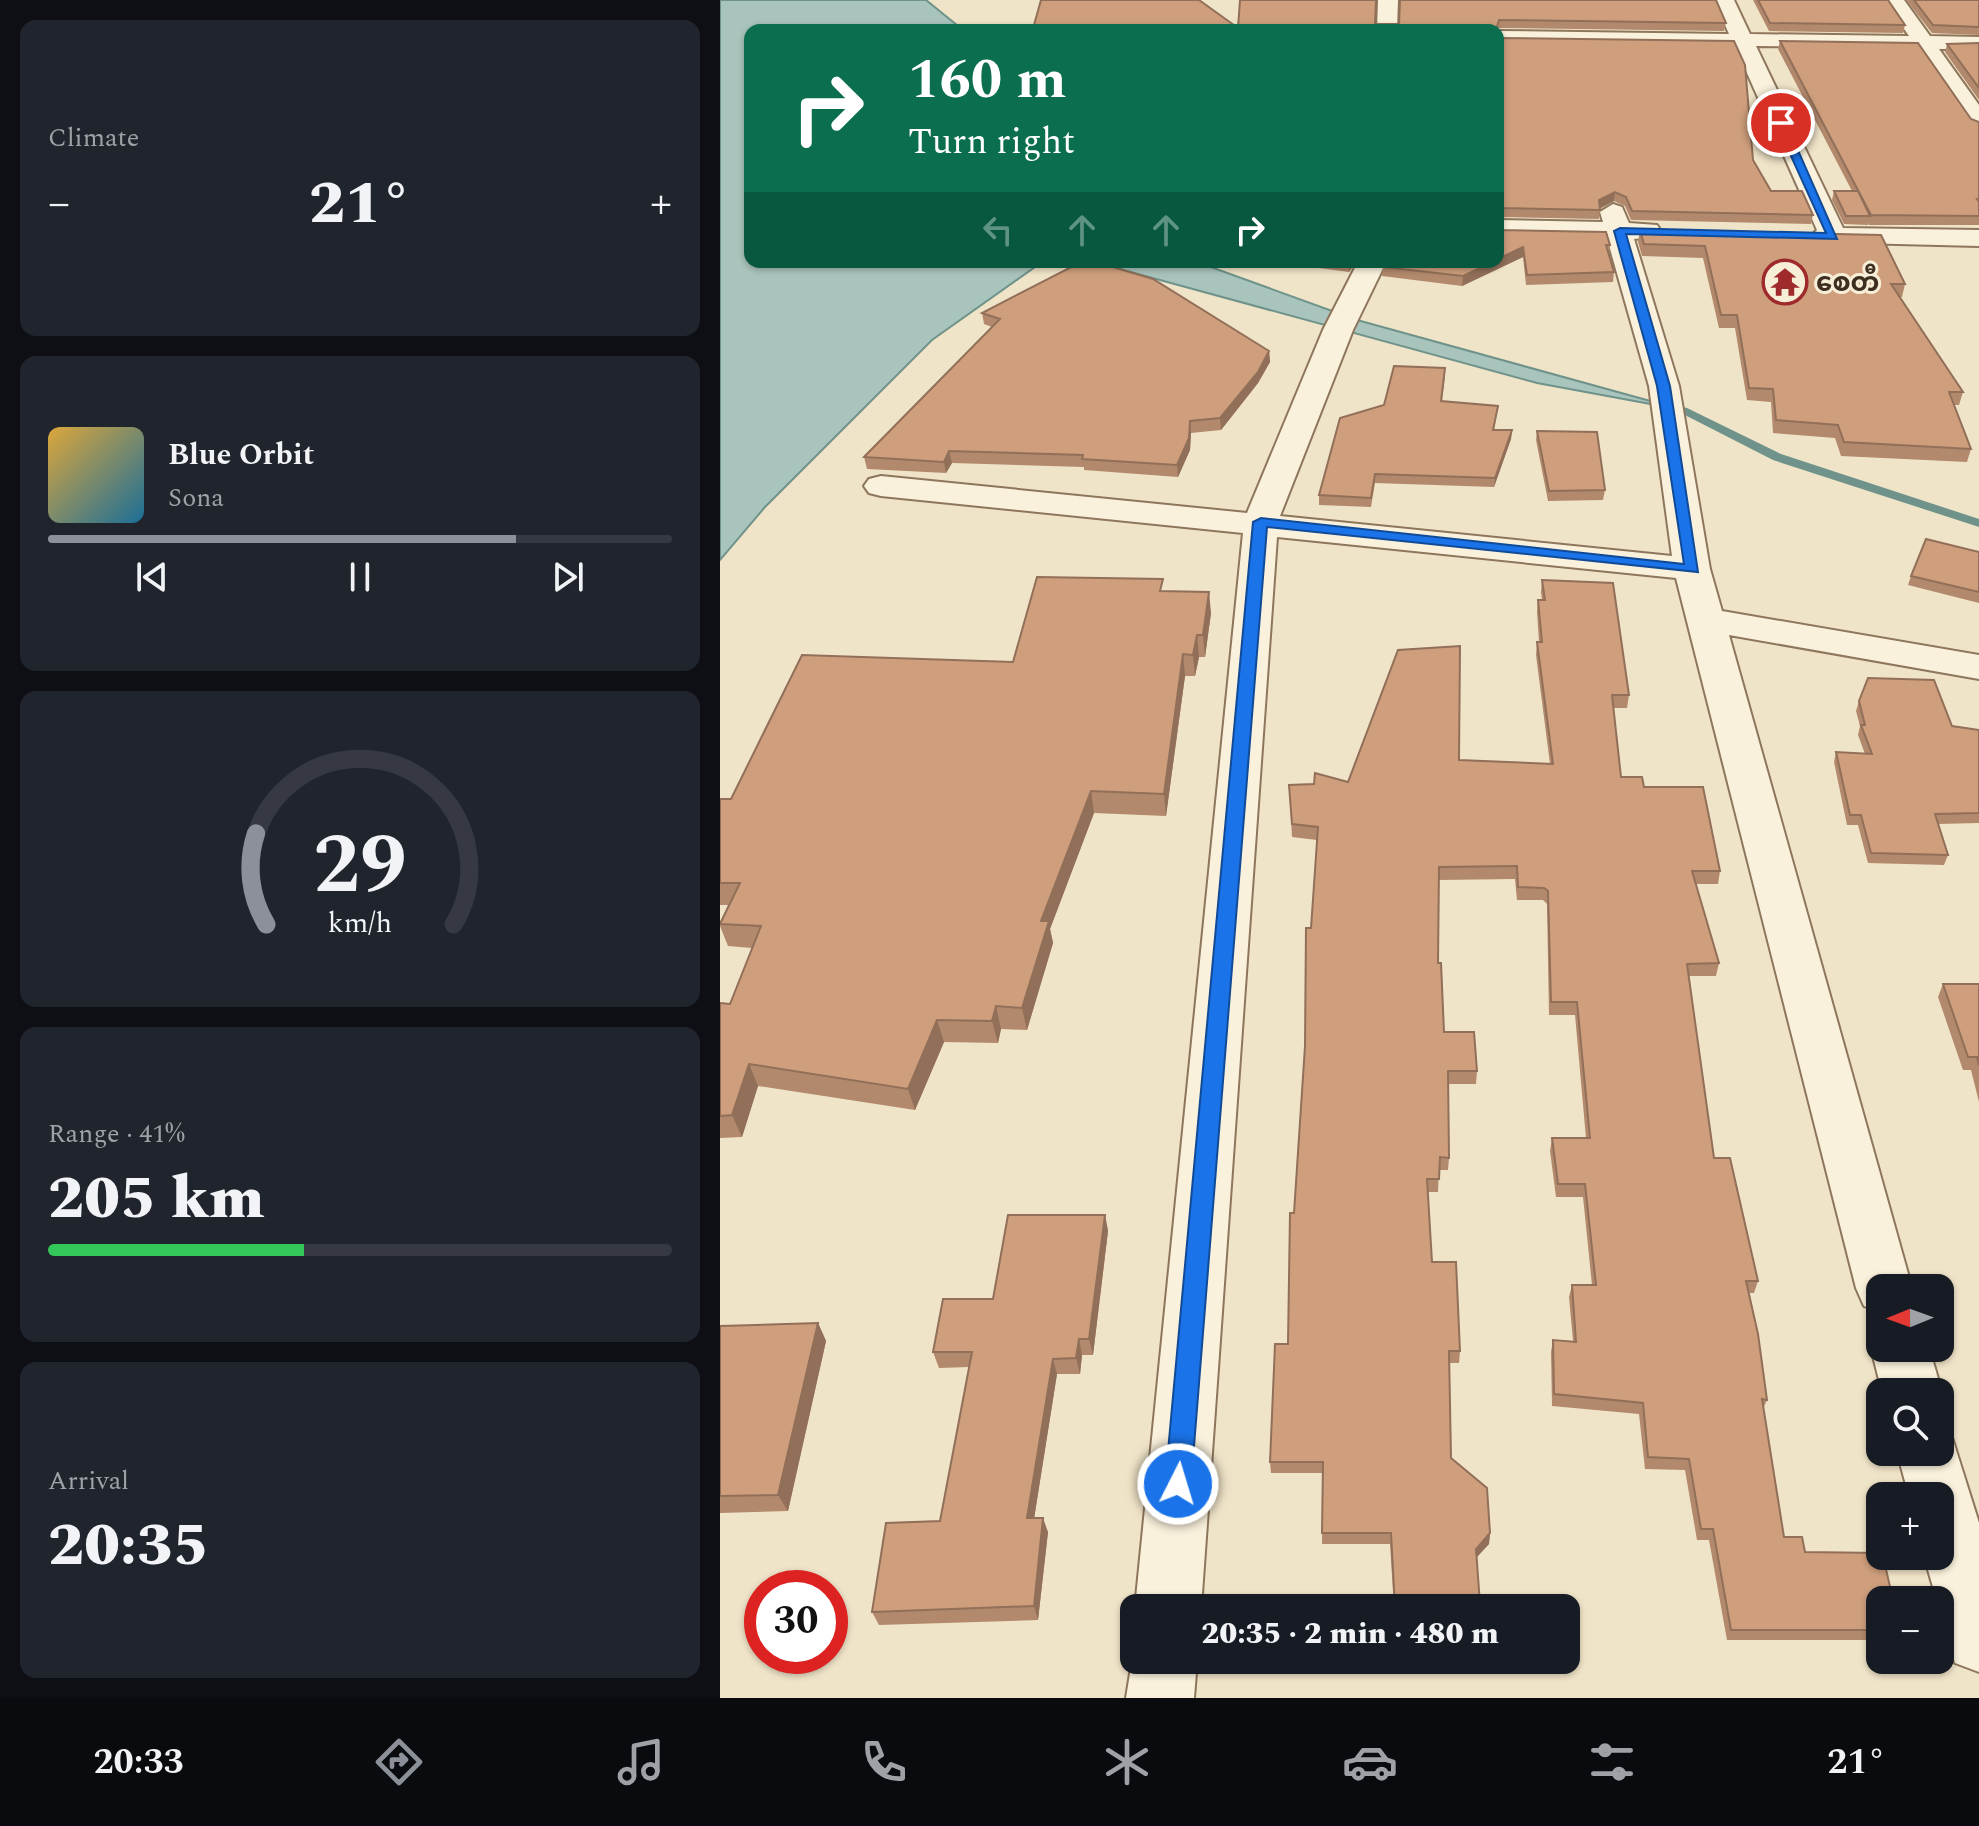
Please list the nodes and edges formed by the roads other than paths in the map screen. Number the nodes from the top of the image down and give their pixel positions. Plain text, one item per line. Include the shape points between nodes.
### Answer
1 (1388, 0) edge
2 (1724, 0) edge
3 (1894, 0) edge
4 (1387, 24) edge
5 (1504, 37) edge
6 (1742, 39) junction
7 (1925, 42) junction
8 (1979, 43) edge
9 (1979, 121) edge
10 (1616, 222) junction
11 (1504, 228) edge
12 (1681, 232) edge
13 (1803, 235) edge
14 (1833, 236) junction
15 (1979, 238) edge
16 (1369, 268) edge
17 (881, 486) dead end
18 (1261, 522) junction
19 (1692, 569) junction
20 (1707, 620) junction
21 (1979, 667) edge
22 (1880, 1274) edge
23 (1932, 1466) edge
24 (1169, 1594) edge
25 (1979, 1639) edge
26 (1162, 1674) edge
27 (1160, 1698) edge

1 - 4 street
2 - 6 street
3 - 7 street
5 - 6 street
6 - 7 street
6 - 14 street
7 - 8 street
7 - 9 street
10 - 11 street
10 - 12 street
10 - 19 street via 1664,386
13 - 14 street
14 - 15 street
16 - 18 street
17 - 18 street
18 - 19 street
18 - 24 street
19 - 20 street
20 - 21 street
20 - 22 street
23 - 25 street
26 - 27 street

